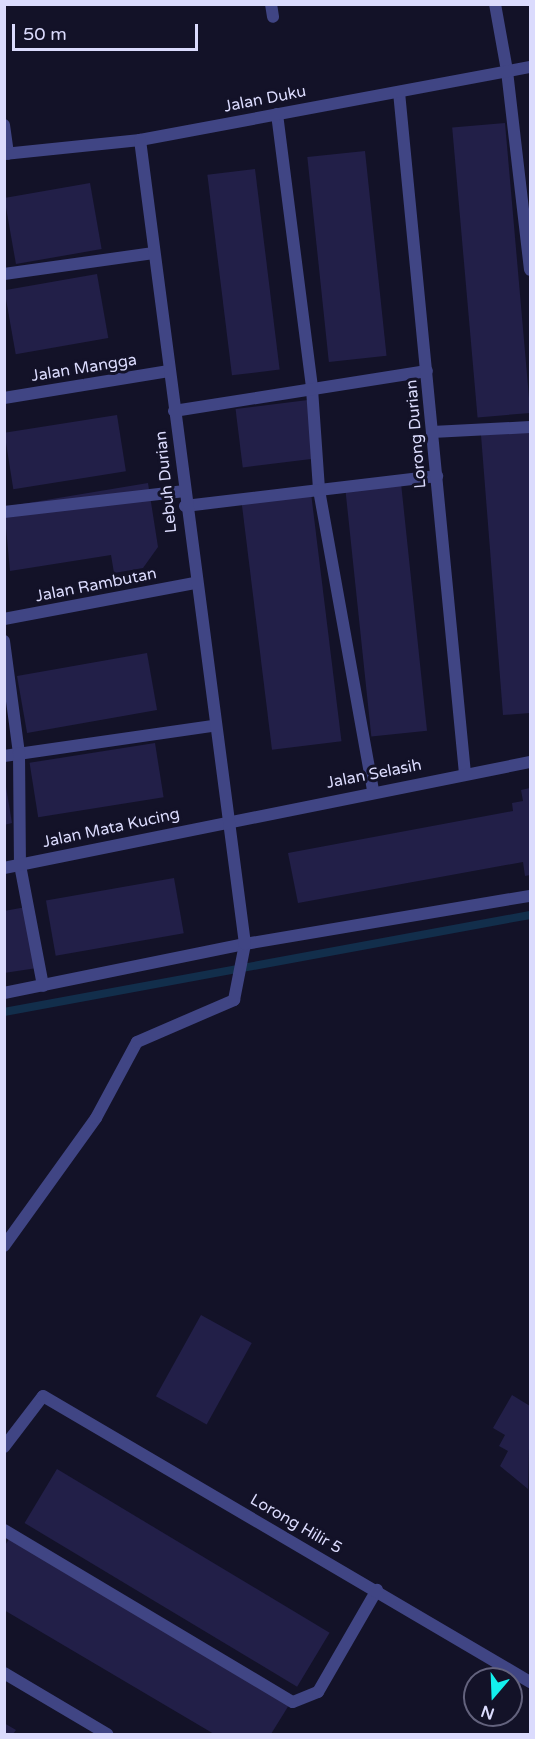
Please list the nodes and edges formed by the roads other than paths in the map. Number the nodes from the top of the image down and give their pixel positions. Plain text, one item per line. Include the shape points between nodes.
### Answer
1 (495, 4) edge
2 (531, 67) edge
3 (507, 71) junction
4 (399, 92) junction
5 (276, 114) junction
6 (4, 125) edge
7 (140, 140) junction
8 (6, 154) edge
9 (154, 253) junction
10 (531, 270) edge
11 (4, 274) edge
12 (169, 371) junction
13 (426, 371) junction
14 (312, 389) junction
15 (4, 398) edge
16 (174, 411) junction
17 (531, 427) edge
18 (432, 432) junction
19 (437, 476) junction
20 (319, 490) junction
21 (185, 491) junction
22 (185, 506) junction
23 (4, 512) edge
24 (195, 583) junction
25 (4, 620) edge
26 (4, 641) edge
27 (213, 726) junction
28 (19, 753) junction
29 (4, 756) edge
30 (531, 762) edge
31 (465, 774) junction
32 (373, 789) junction
33 (225, 820) junction
34 (20, 865) junction
35 (4, 868) edge
36 (531, 896) edge
37 (245, 944) junction
38 (43, 986) junction
39 (4, 993) edge
40 (4, 1246) edge
41 (4, 1448) edge
42 (4, 1530) edge
43 (377, 1590) junction
44 (4, 1673) edge
45 (531, 1682) edge
46 (90, 1730) edge
47 (107, 1734) edge

1 - 3 street
2 - 3 street, Jalan Duku
3 - 4 street, Jalan Duku
3 - 10 street
4 - 5 street, Jalan Duku
4 - 13 street, Lorong Durian
5 - 7 street, Jalan Duku
5 - 14 street
6 - 8 street
7 - 8 street, Jalan Duku
7 - 9 street, Lebuh Durian
9 - 11 street
9 - 12 street, Lebuh Durian
12 - 15 street, Jalan Mangga
12 - 16 street, Lebuh Durian
13 - 14 street
13 - 18 street, Lorong Durian
14 - 16 street
14 - 20 street
16 - 21 street, Lebuh Durian
17 - 18 street
18 - 19 street, Lorong Durian
19 - 20 street
19 - 31 street, Lorong Durian
20 - 22 street
20 - 32 street
21 - 22 street, Lebuh Durian
21 - 23 street
22 - 24 street, Lebuh Durian
24 - 25 street, Jalan Rambutan
24 - 27 street, Lebuh Durian
26 - 28 street
27 - 28 street
27 - 33 street, Lebuh Durian
28 - 29 street
28 - 34 street
30 - 31 street, Jalan Selasih
31 - 32 street, Jalan Selasih
32 - 33 street, Jalan Selasih
33 - 34 street, Jalan Mata Kucing
33 - 37 street, Lebuh Durian
34 - 35 street, Jalan Mata Kucing
34 - 38 street
36 - 37 street
37 - 38 street
37 - 40 street, Lebuh Durian via 234,999 204,1017 137,1042 96,1118
38 - 39 street
41 - 43 street, Lorong Hilir 5 via 43,1396
42 - 43 street via 293,1702 318,1692
43 - 45 street, Lorong Hilir 5
44 - 46 street
46 - 47 street

